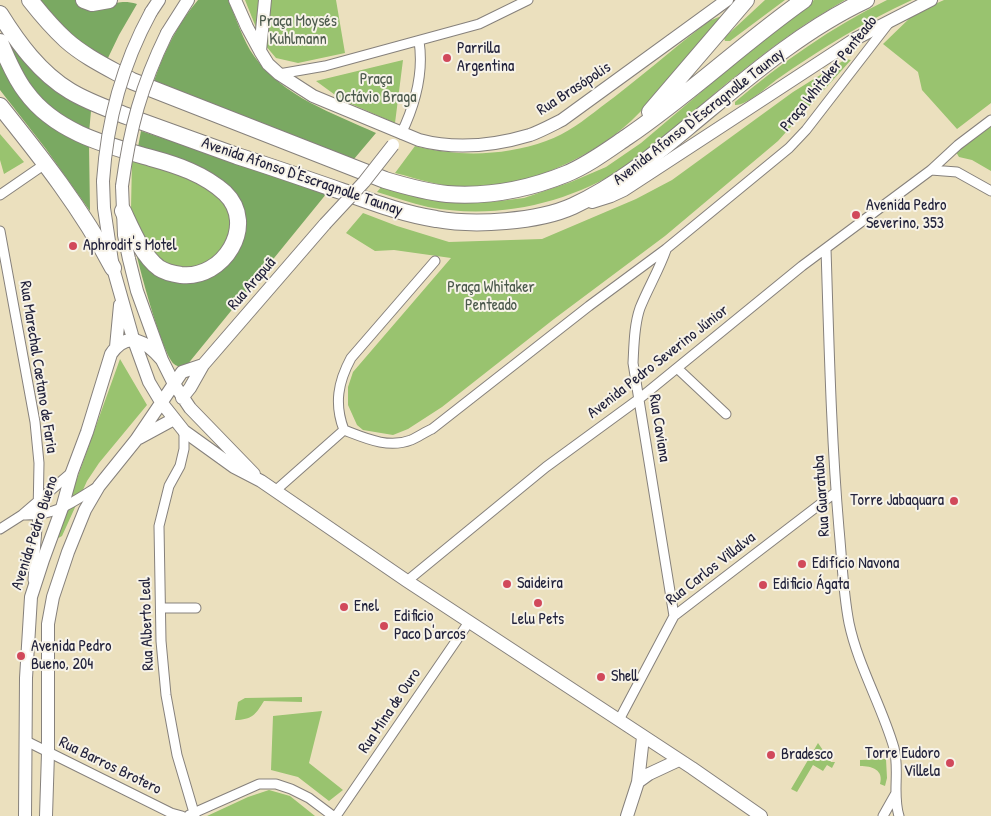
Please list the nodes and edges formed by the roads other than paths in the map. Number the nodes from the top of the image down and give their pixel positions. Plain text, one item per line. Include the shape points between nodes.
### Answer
1 (30, 0) edge
2 (84, 0) edge
3 (109, 0) edge
4 (159, 0) edge
5 (188, 0) edge
6 (235, 0) edge
7 (265, 0) edge
8 (528, 0) edge
9 (727, 0) edge
10 (746, 0) edge
11 (804, 0) edge
12 (866, 0) edge
13 (931, 0) edge
14 (0, 14) edge
15 (893, 18) junction
16 (419, 41) junction
17 (0, 42) edge
18 (260, 51) junction
19 (279, 74) junction
20 (0, 106) edge
21 (991, 120) edge
22 (401, 134) junction
23 (628, 136) junction
24 (45, 164) junction
25 (931, 170) junction
26 (991, 191) edge
27 (0, 195) edge
28 (572, 206) junction
29 (123, 211) junction
30 (0, 231) edge
31 (826, 249) junction
32 (666, 250) junction
33 (435, 262) dead end
34 (113, 268) junction
35 (121, 296) junction
36 (134, 340) junction
37 (116, 348) junction
38 (162, 360) junction
39 (203, 365) junction
40 (676, 368) junction
41 (174, 384) junction
42 (182, 398) junction
43 (639, 399) junction
44 (161, 402) junction
45 (726, 414) dead end
46 (174, 419) junction
47 (344, 430) junction
48 (184, 431) junction
49 (136, 440) junction
50 (72, 472) junction
51 (261, 482) junction
52 (99, 486) junction
53 (275, 491) junction
54 (836, 492) junction
55 (38, 499) junction
56 (62, 508) junction
57 (22, 515) junction
58 (38, 515) junction
59 (0, 529) edge
60 (406, 581) junction
61 (31, 597) junction
62 (161, 608) junction
63 (196, 608) dead end
64 (674, 616) junction
65 (469, 622) junction
66 (619, 720) junction
67 (643, 737) junction
68 (26, 741) junction
69 (48, 753) junction
70 (680, 760) junction
71 (638, 782) junction
72 (896, 793) junction
73 (194, 815) edge
74 (759, 815) edge
75 (25, 816) edge
76 (46, 816) edge
77 (183, 816) edge
78 (334, 816) edge
79 (627, 816) edge
80 (883, 816) edge
81 (899, 816) edge

1 - 23 highway, Avenida Afonso D'Escragnolle Taunay via 66,40 132,81 413,189 446,194 482,194 525,188 567,174 601,156
2 - 3 highway via 92,3
4 - 34 main road, bridge via 137,38 118,90 107,138 104,208
5 - 29 main road, bridge via 151,64 140,96 122,186
6 - 18 main road, Rua Brasópolis
7 - 18 main road
8 - 16 street via 479,24
9 - 22 main road, Rua Brasópolis via 562,120 532,134 495,143 457,147
10 - 23 highway
11 - 23 highway, Avenida Afonso D'Escragnolle Taunay
12 - 28 highway, Avenida Afonso D'Escragnolle Taunay via 803,37 624,177
13 - 15 main road
14 - 28 highway, Avenida Afonso D'Escragnolle Taunay via 24,48 51,76 92,102 368,201 437,220 464,222 513,220
15 - 28 main road via 815,64 624,190
15 - 32 street, Praça Whitaker Penteado via 789,148
16 - 19 street via 325,66
16 - 22 street via 418,86
17 - 29 highway via 25,91 39,108 83,136 204,177 228,196 236,208 237,236 224,260 206,272 173,274 160,268 148,256
18 - 19 main road, Rua Brasópolis
19 - 22 main road, Rua Brasópolis via 313,96
20 - 24 highway
21 - 25 street, Avenida Pedro Severino Júnior
22 - 39 main road, Rua Arapuã, bridge via 364,182
24 - 27 street
24 - 34 highway via 101,245
25 - 26 street via 957,172
25 - 31 street, Avenida Pedro Severino Júnior
29 - 38 main road via 128,259
30 - 55 street, Rua Marechal Caetano de Faria via 35,422
31 - 40 street, Avenida Pedro Severino Júnior
31 - 54 street, Rua Guaratuba
32 - 43 street, Rua Caviana via 640,309 635,333 633,363
32 - 47 street, Praça Whitaker Penteado via 432,429 395,444
33 - 47 street via 351,358 343,374 338,403
34 - 35 main road
35 - 36 main road
35 - 37 main road, Avenida Pedro Bueno
36 - 37 main road
36 - 38 main road via 150,346
36 - 44 main road
37 - 50 main road, Avenida Pedro Bueno via 111,354
38 - 41 main road
39 - 41 main road, Rua Arapuã via 182,372
39 - 42 main road, Rua Arapuã
40 - 43 street, Avenida Pedro Severino Júnior
40 - 45 street
41 - 42 main road
41 - 44 main road, Rua Arapuã
42 - 51 main road
43 - 60 street, Avenida Pedro Severino Júnior via 546,467
43 - 64 street, Rua Caviana
44 - 46 main road
44 - 49 main road
46 - 48 main road
46 - 49 main road
47 - 53 street
48 - 51 main road
48 - 62 street, Rua Alberto Leal via 180,466 169,486 159,526
49 - 52 main road
50 - 55 street
50 - 56 main road, Avenida Pedro Bueno
51 - 53 main road
52 - 56 street
52 - 69 main road via 85,510 53,597 48,624
53 - 60 main road
54 - 64 street, Rua Carlos Villalva
54 - 72 street, Rua Guaratuba via 850,625 894,750
55 - 57 street
55 - 58 street, Rua Marechal Caetano de Faria
56 - 58 street
56 - 61 main road, Avenida Pedro Bueno
57 - 58 street
57 - 59 street
58 - 61 street, Rua Marechal Caetano de Faria
60 - 65 main road
61 - 68 main road, Avenida Pedro Bueno
62 - 63 street
62 - 73 street, Rua Alberto Leal via 166,695 177,756
64 - 66 street, Rua Carlos Villalva
65 - 66 main road
65 - 78 street, Rua Mina de Ouro
66 - 67 main road
67 - 70 main road
67 - 71 main road
68 - 69 street, Rua Barros Brotero
68 - 75 main road, Avenida Pedro Bueno
69 - 76 main road
69 - 77 street, Rua Barros Brotero
70 - 71 main road
70 - 74 main road
71 - 79 main road
72 - 80 street
72 - 81 street, Rua Guaratuba
73 - 77 street, Rua Barros Brotero
73 - 78 street, Rua Barros Brotero via 259,784 276,784 309,798

